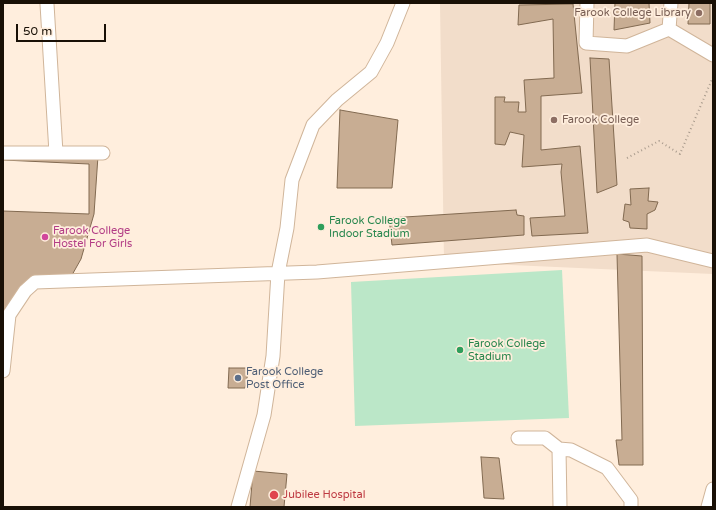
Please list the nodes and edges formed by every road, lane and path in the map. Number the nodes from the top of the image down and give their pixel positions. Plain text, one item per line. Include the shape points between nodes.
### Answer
1 (45, 3) edge
2 (403, 3) edge
3 (587, 3) edge
4 (671, 3) edge
5 (669, 29) junction
6 (713, 55) edge
7 (713, 77) edge
8 (3, 152) edge
9 (56, 153) junction
10 (104, 153) dead end
11 (627, 158) dead end
12 (713, 261) edge
13 (278, 273) junction
14 (3, 371) edge
15 (518, 438) dead end
16 (559, 449) junction
17 (713, 489) edge
18 (238, 507) edge
19 (560, 507) edge
20 (631, 507) edge
21 (708, 507) edge

1 - 9 street
2 - 13 street via 387,43 371,72 337,100 313,125 292,180 287,228
3 - 5 street via 586,43 627,46
4 - 5 street
5 - 6 street
7 - 11 path via 680,154 659,141
8 - 9 street
9 - 10 street
12 - 13 street via 647,245
13 - 14 street via 35,282 25,291 9,315
13 - 18 street via 273,356 264,415
15 - 16 street via 545,438
16 - 19 street
16 - 20 street via 571,450 607,468 631,500
17 - 21 street

